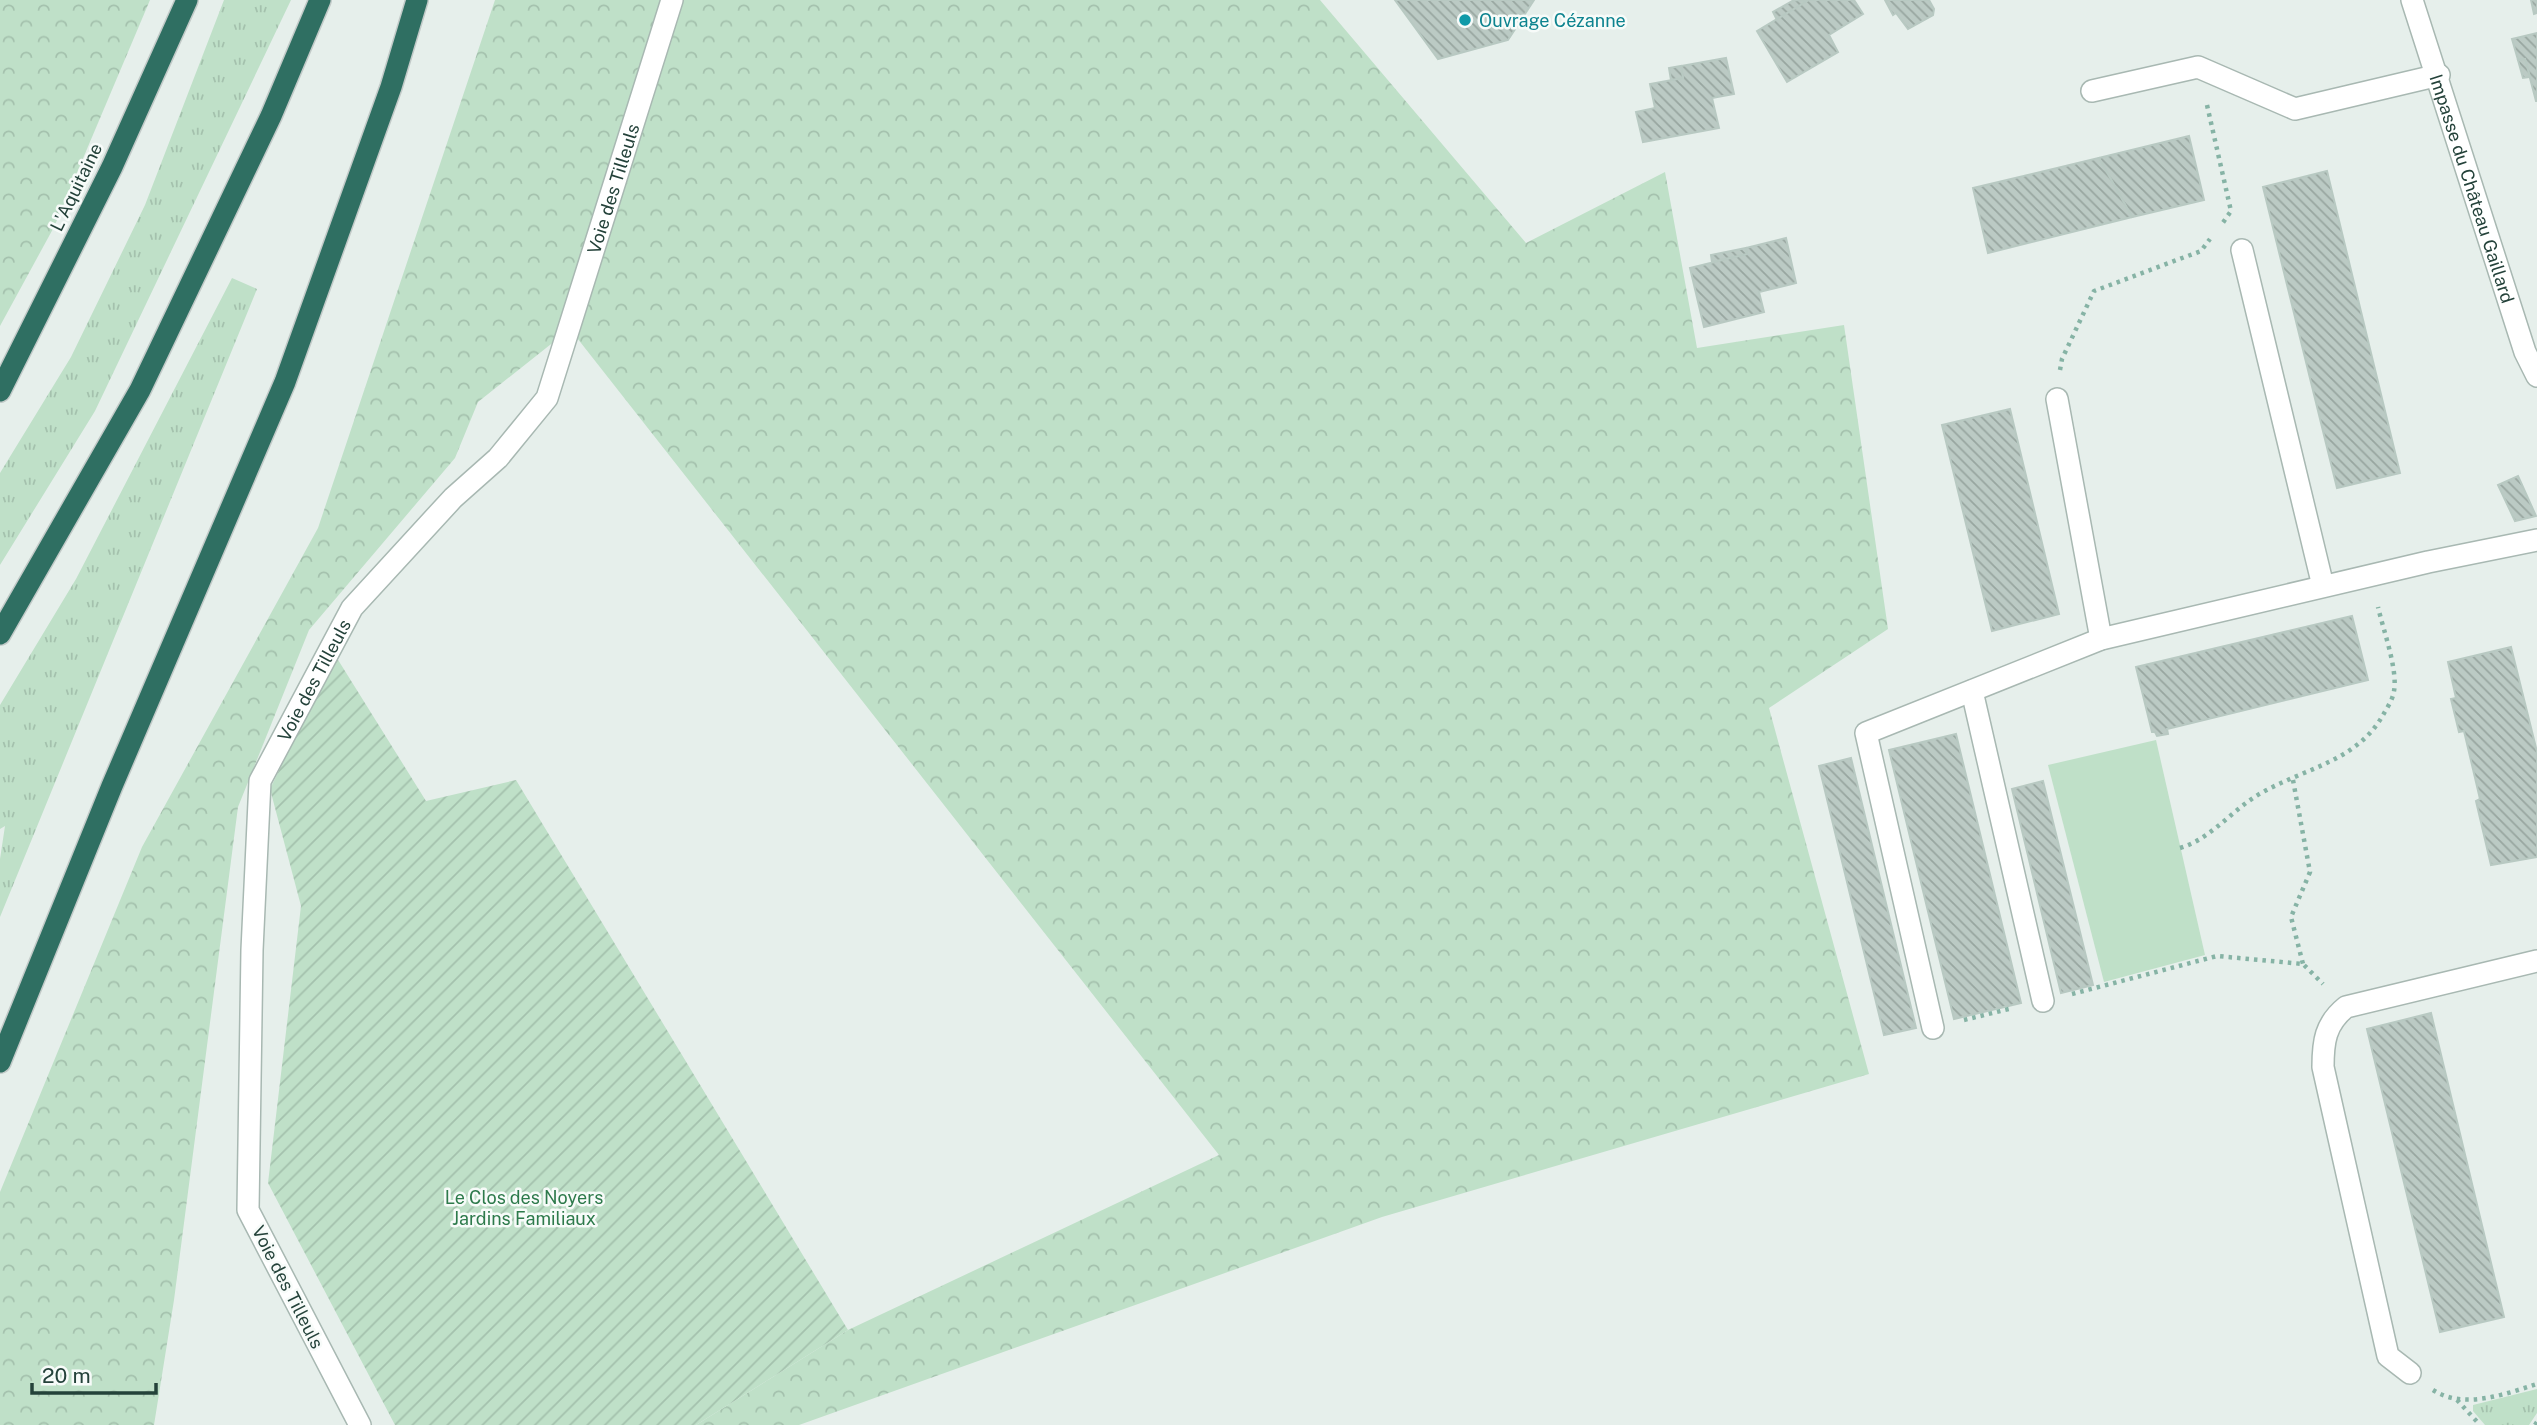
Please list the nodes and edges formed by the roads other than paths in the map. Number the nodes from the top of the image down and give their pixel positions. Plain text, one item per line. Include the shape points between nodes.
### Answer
1 (187, 0) edge
2 (320, 0) edge
3 (417, 0) edge
4 (672, 0) edge
5 (2412, 0) edge
6 (2439, 75) junction
7 (2092, 91) dead end
8 (2242, 250) dead end
9 (2537, 376) edge
10 (0, 391) edge
11 (2057, 399) road end
12 (2537, 540) edge
13 (2323, 586) junction
14 (0, 634) edge
15 (2101, 639) junction
16 (1972, 691) junction
17 (2537, 961) edge
18 (2043, 1001) road end
19 (1933, 1028) road end
20 (0, 1062) edge
21 (2410, 1373) road end
22 (360, 1425) edge

1 - 10 highway, L'Aquitaine via 112,167
2 - 14 highway via 271,116 140,390
3 - 20 highway via 391,87 285,382
4 - 22 street, Voie des Tilleuls via 547,398 498,458 453,498 352,608 260,781 251,950 248,1210
5 - 6 street, Impasse du Château Gaillard
6 - 7 street via 2295,109 2198,67
6 - 9 street, Impasse du Château Gaillard via 2525,352
8 - 13 street
11 - 15 street
12 - 13 street
13 - 15 street
15 - 16 street
16 - 18 street
16 - 19 street via 1866,733
17 - 21 street via 2346,1007 2326,1031 2323,1067 2388,1356

